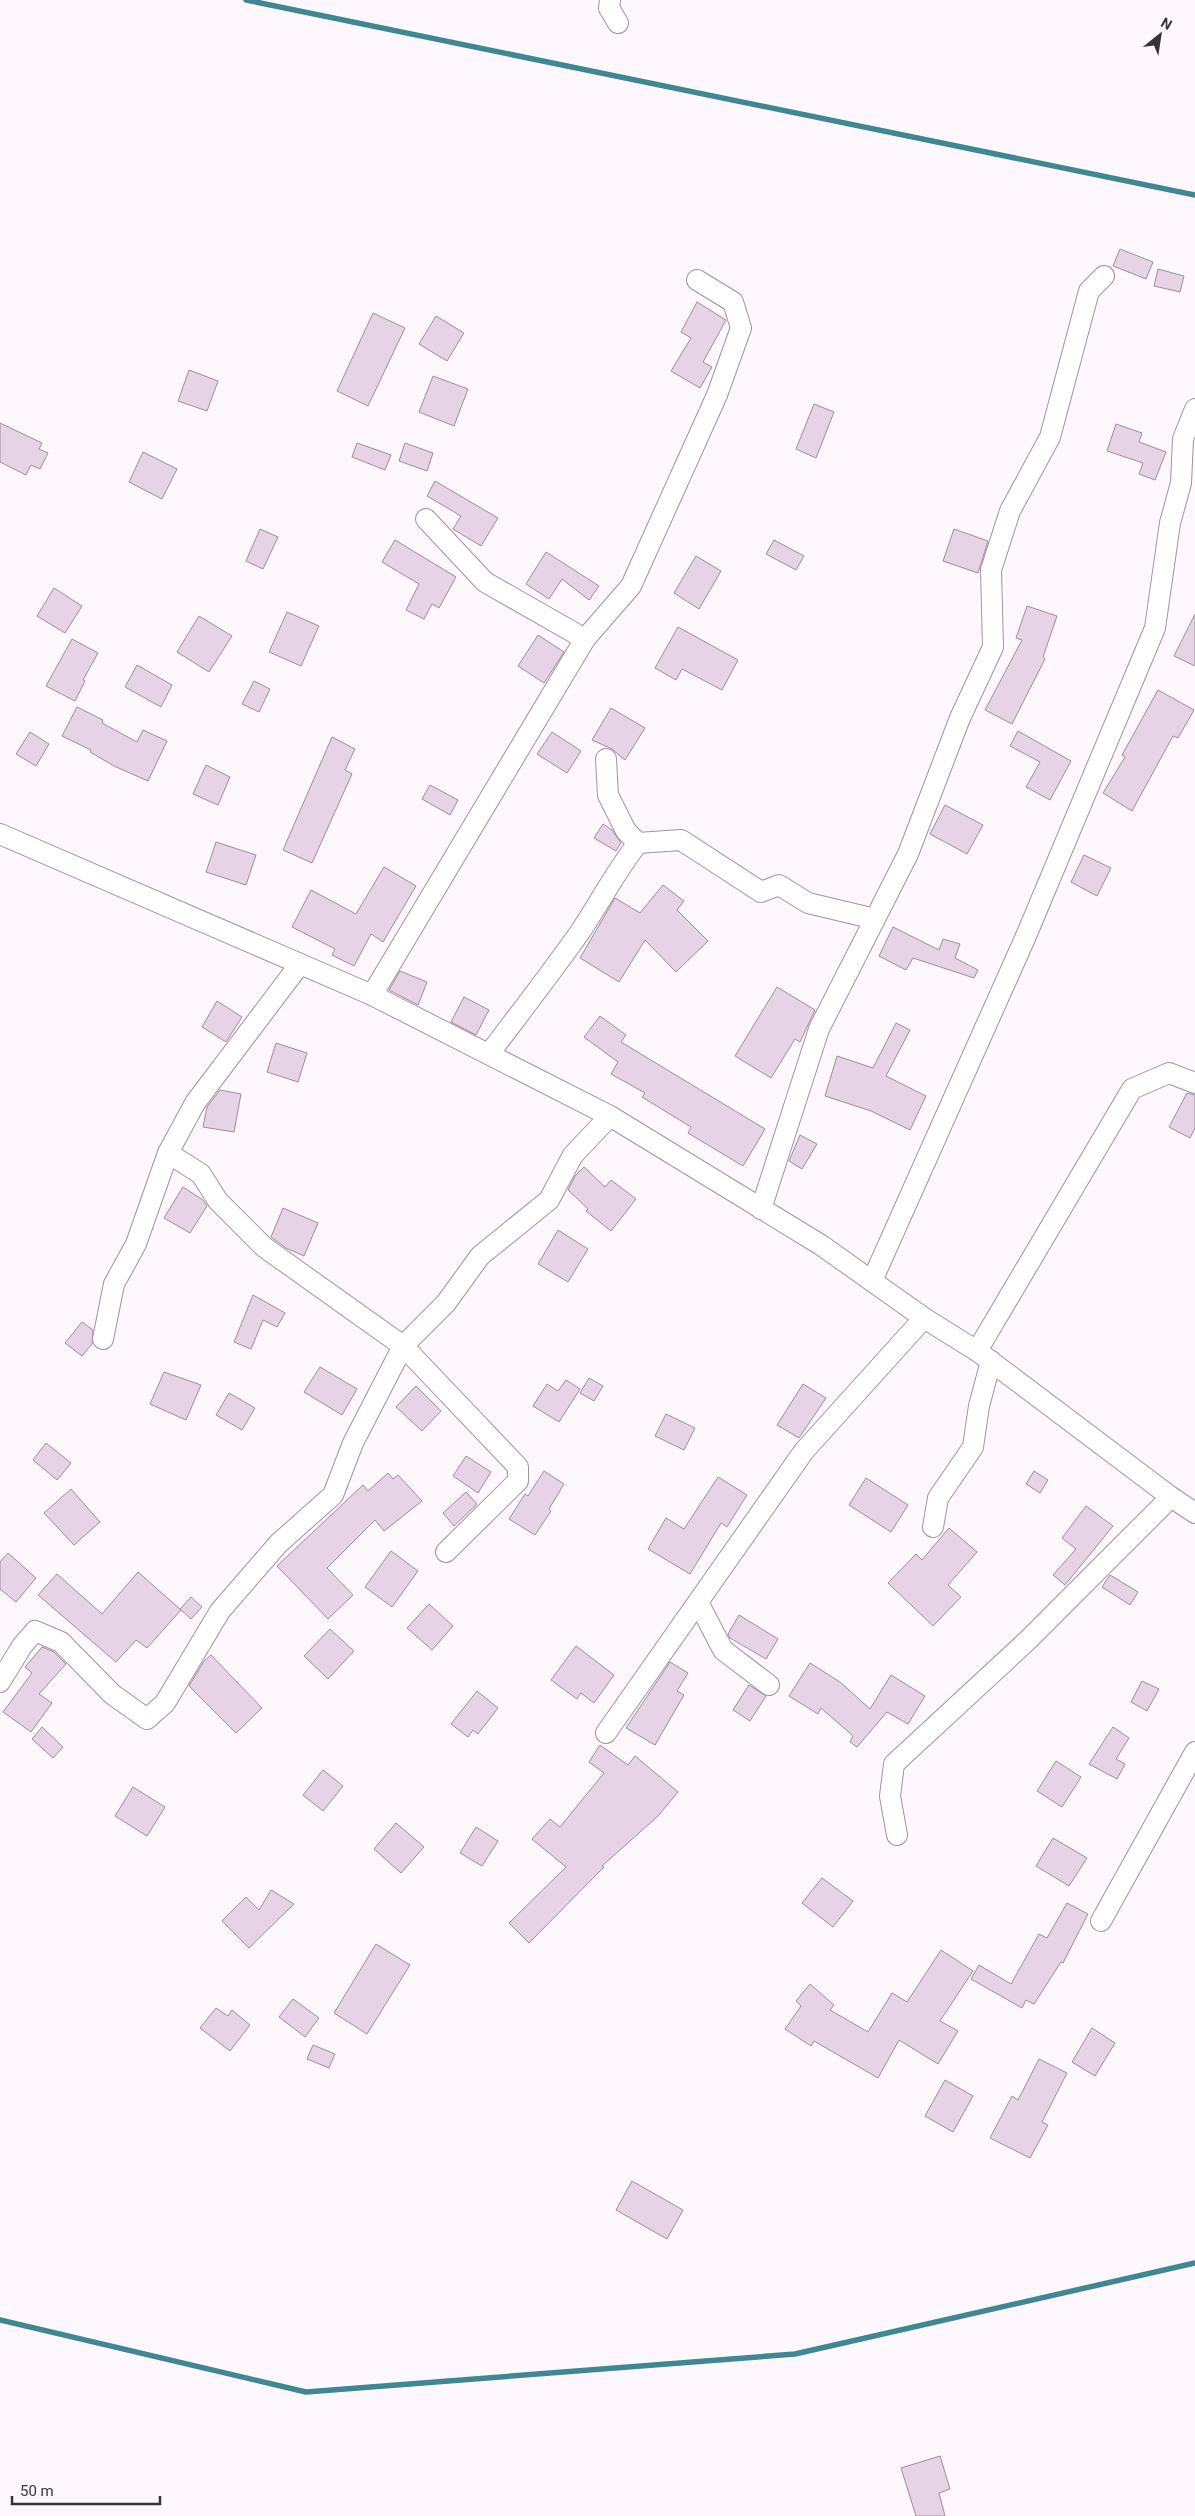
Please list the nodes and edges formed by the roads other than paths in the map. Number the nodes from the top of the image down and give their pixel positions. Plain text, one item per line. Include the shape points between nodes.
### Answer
1 (610, 0) edge
2 (618, 23) dead end
3 (1104, 276) dead end
4 (697, 280) dead end
5 (1195, 408) edge
6 (426, 519) dead end
7 (585, 638) junction
8 (606, 759) dead end
9 (2, 839) edge
10 (638, 843) junction
11 (875, 919) junction
12 (300, 964) junction
13 (372, 995) junction
14 (489, 1054) junction
15 (1195, 1083) edge
16 (610, 1116) junction
17 (168, 1153) junction
18 (761, 1209) junction
19 (872, 1281) junction
20 (924, 1318) junction
21 (104, 1339) dead end
22 (403, 1346) junction
23 (984, 1356) junction
24 (1171, 1498) junction
25 (1195, 1513) edge
26 (932, 1527) dead end
27 (446, 1552) dead end
28 (698, 1602) junction
29 (0, 1682) edge
30 (769, 1685) dead end
31 (606, 1733) dead end
32 (1195, 1752) edge
33 (897, 1835) dead end
34 (1101, 1921) dead end

1 - 2 street via 609,8
3 - 11 street via 1089,291 1050,437 1010,511 991,570 993,648 960,718 908,854
4 - 7 street via 733,302 741,328 717,395 631,586
5 - 19 street via 1183,439 1181,483 1170,523 1155,628 1026,936
6 - 7 street via 486,582
7 - 13 street
8 - 10 street via 608,795 626,831
9 - 12 street
10 - 11 street via 681,840 761,892 779,885 808,903
10 - 14 street via 619,867 567,950
11 - 18 street via 819,1029
12 - 13 street
12 - 17 street via 195,1103
13 - 14 street
14 - 16 street
15 - 23 street via 1170,1073 1132,1089
16 - 18 street
16 - 22 street via 573,1155 549,1200 480,1256 446,1303
17 - 21 street via 136,1244 114,1284
17 - 22 street via 201,1174 218,1201 264,1247
18 - 19 street
19 - 20 street
20 - 23 street
20 - 28 street via 804,1451
22 - 27 street via 518,1467 518,1481
22 - 29 street via 353,1443 333,1495 279,1543 220,1611 165,1703 147,1719 112,1694 61,1642 35,1631
23 - 24 street
23 - 26 street via 973,1447 938,1498
24 - 25 street
24 - 33 street via 1028,1640 894,1764 890,1796
28 - 30 street via 722,1650
28 - 31 street
32 - 34 street

